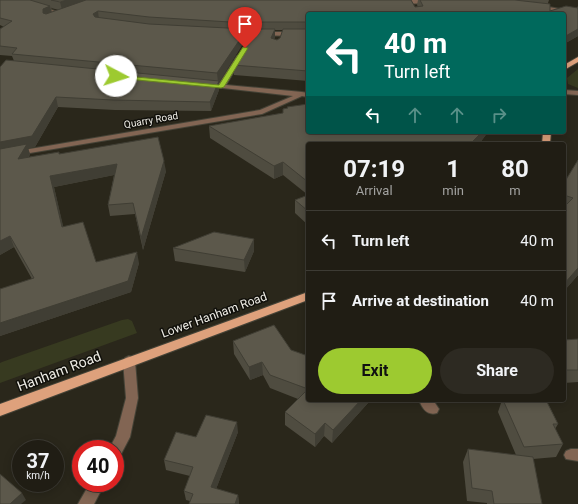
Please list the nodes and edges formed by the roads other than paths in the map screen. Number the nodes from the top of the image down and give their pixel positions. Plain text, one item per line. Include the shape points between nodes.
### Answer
1 (13, 0) edge
2 (392, 2) edge
3 (412, 2) junction
4 (436, 2) edge
5 (527, 6) edge
6 (415, 8) edge
7 (69, 11) edge
8 (565, 12) edge
9 (566, 12) edge
10 (62, 14) junction
11 (578, 14) edge
12 (52, 17) edge
13 (230, 34) edge
14 (306, 34) edge
15 (253, 35) junction
16 (249, 42) edge
17 (245, 48) edge
18 (578, 59) edge
19 (566, 67) edge
20 (198, 84) edge
21 (221, 87) junction
22 (566, 92) edge
23 (578, 94) edge
24 (305, 95) edge
25 (0, 156) edge
26 (306, 297) edge
27 (129, 361) junction
28 (0, 410) edge
29 (121, 440) edge
30 (93, 492) edge
31 (86, 504) edge

1 - 10 street
2 - 3 street
3 - 4 street
3 - 6 street
5 - 8 street
7 - 10 street
9 - 11 street
10 - 12 street
13 - 15 street
14 - 15 street via 279,37
15 - 16 street
17 - 21 street
18 - 19 main road
20 - 21 street
21 - 24 street
22 - 23 street
24 - 25 street, Quarry Road via 262,112
26 - 27 main road, Lower Hanham Road
27 - 28 main road, Hanham Road
27 - 29 street via 132,398
30 - 31 street

